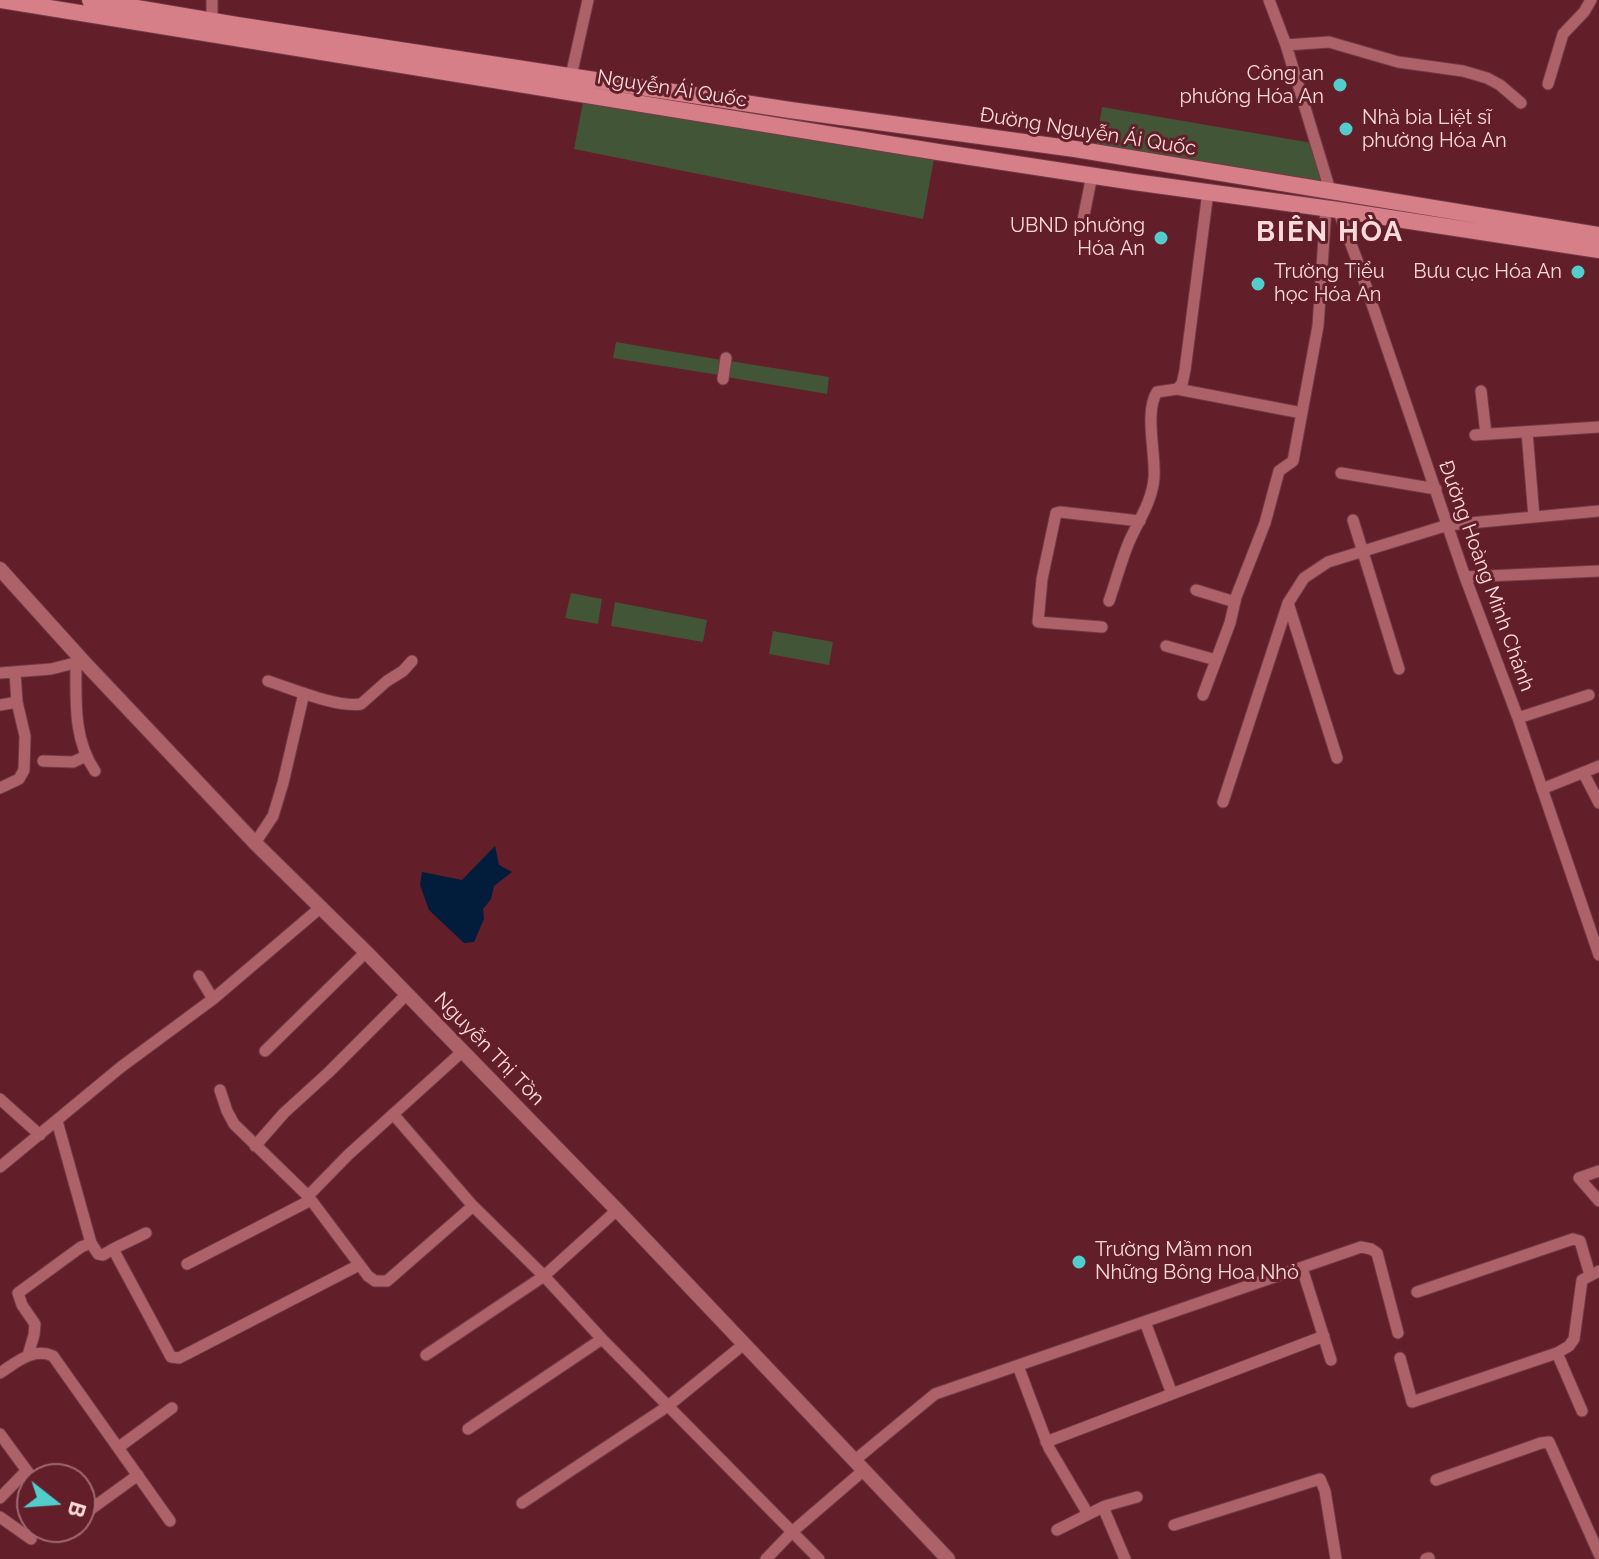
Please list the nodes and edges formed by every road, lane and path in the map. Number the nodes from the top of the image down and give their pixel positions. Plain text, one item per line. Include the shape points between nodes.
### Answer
1 (0, 0) edge
2 (90, 0) edge
3 (212, 0) edge
4 (588, 0) edge
5 (1269, 0) edge
6 (1591, 0) edge
7 (212, 21) junction
8 (1286, 45) junction
9 (569, 84) junction
10 (1548, 84) dead end
11 (1521, 103) dead end
12 (1092, 175) junction
13 (1330, 190) junction
14 (1208, 192) junction
15 (1332, 209) junction
16 (1083, 220) dead end
17 (1599, 235) edge
18 (1599, 250) edge
19 (726, 358) dead end
20 (723, 379) dead end
21 (1177, 389) junction
22 (1481, 391) dead end
23 (1302, 413) junction
24 (1599, 427) edge
25 (1527, 432) junction
26 (1341, 473) dead end
27 (1436, 489) junction
28 (1599, 511) edge
29 (1534, 517) junction
30 (1353, 520) dead end
31 (1140, 521) junction
32 (1448, 525) junction
33 (1362, 552) junction
34 (0, 569) edge
35 (1599, 571) edge
36 (1465, 577) junction
37 (1196, 590) dead end
38 (1109, 601) dead end
39 (1235, 602) junction
40 (1288, 603) junction
41 (1102, 627) dead end
42 (1166, 646) dead end
43 (1216, 660) junction
44 (412, 661) dead end
45 (79, 662) junction
46 (1399, 669) dead end
47 (0, 673) edge
48 (15, 673) junction
49 (268, 681) dead end
50 (304, 693) junction
51 (1203, 695) dead end
52 (1589, 695) dead end
53 (17, 702) junction
54 (0, 705) edge
55 (1518, 718) junction
56 (86, 756) junction
57 (1337, 758) dead end
58 (43, 761) dead end
59 (1599, 766) edge
60 (95, 771) dead end
61 (1584, 774) junction
62 (0, 788) edge
63 (1542, 789) junction
64 (1223, 802) dead end
65 (1599, 803) edge
66 (255, 843) junction
67 (320, 908) junction
68 (366, 952) junction
69 (1599, 955) edge
70 (199, 976) dead end
71 (407, 994) junction
72 (213, 999) junction
73 (265, 1051) dead end
74 (463, 1051) junction
75 (220, 1090) dead end
76 (0, 1099) edge
77 (393, 1114) junction
78 (57, 1121) junction
79 (40, 1135) junction
80 (255, 1146) junction
81 (0, 1167) edge
82 (1599, 1171) edge
83 (310, 1198) junction
84 (1599, 1201) edge
85 (473, 1206) junction
86 (617, 1210) junction
87 (146, 1233) dead end
88 (91, 1243) junction
89 (113, 1249) junction
90 (187, 1264) dead end
91 (359, 1265) junction
92 (1302, 1268) junction
93 (1594, 1273) edge
94 (544, 1276) junction
95 (1417, 1292) dead end
96 (1145, 1322) junction
97 (1398, 1333) dead end
98 (1324, 1336) junction
99 (602, 1339) junction
100 (744, 1344) junction
101 (1557, 1353) junction
102 (28, 1355) junction
103 (426, 1355) dead end
104 (1400, 1358) dead end
105 (1331, 1360) dead end
106 (1018, 1366) junction
107 (0, 1373) edge
108 (1172, 1394) junction
109 (668, 1406) junction
110 (172, 1408) dead end
111 (1582, 1411) dead end
112 (468, 1429) dead end
113 (0, 1434) edge
114 (1046, 1442) junction
115 (119, 1447) junction
116 (21, 1463) edge
117 (859, 1465) junction
118 (138, 1475) junction
119 (1436, 1480) dead end
120 (16, 1486) edge
121 (1137, 1497) dead end
122 (0, 1498) edge
123 (522, 1503) dead end
124 (96, 1505) edge
125 (1103, 1507) junction
126 (1088, 1514) junction
127 (170, 1521) dead end
128 (1174, 1525) dead end
129 (1057, 1530) dead end
130 (792, 1532) junction
131 (1599, 1554) edge
132 (766, 1559) edge
133 (819, 1559) edge
134 (948, 1559) edge
135 (1125, 1559) edge
136 (1336, 1559) edge

1 - 9 main road, Nguyễn Ái Quốc
2 - 7 main road, Nguyễn Ái Quốc
3 - 7 street
4 - 9 street
5 - 8 street
6 - 10 street via 1563,34
7 - 9 main road, Nguyễn Ái Quốc
8 - 11 street via 1329,42 1398,62 1463,71 1500,85
8 - 13 street
9 - 12 main road, Nguyễn Ái Quốc
9 - 13 main road, Đường Nguyễn Ái Quốc via 1075,149
12 - 14 main road, Nguyễn Ái Quốc
12 - 16 street
13 - 15 main road
13 - 17 main road, Đường Nguyễn Ái Quốc
14 - 15 main road, Nguyễn Ái Quốc
14 - 21 street via 1185,370
15 - 18 main road
15 - 23 street
15 - 27 street, Đường Hoàng Minh Chánh via 1367,287
19 - 20 street
21 - 23 street
21 - 31 street via 1154,397 1154,479
22 - 25 street via 1481,435
23 - 39 street via 1293,461 1279,471
24 - 25 street
25 - 29 street
26 - 27 street
27 - 32 street, Đường Hoàng Minh Chánh
28 - 29 street
29 - 32 street
30 - 33 street
31 - 38 street
31 - 41 street via 1056,513 1038,622
32 - 33 street
32 - 36 street, Đường Hoàng Minh Chánh
33 - 40 street via 1328,562 1304,578
33 - 46 street
34 - 45 street, Nguyễn Thị Tồn
35 - 36 street
36 - 55 street, Đường Hoàng Minh Chánh
37 - 39 street
39 - 43 street
40 - 57 street
40 - 64 street
42 - 43 street
43 - 51 street
44 - 50 street via 361,704
45 - 48 street
45 - 56 street via 76,712
45 - 66 street, Nguyễn Thị Tồn
47 - 48 street
48 - 53 street
49 - 50 street
50 - 66 street via 273,816
52 - 55 street
53 - 54 street
53 - 62 street via 25,736 24,770 19,779
55 - 63 street, Đường Hoàng Minh Chánh
56 - 58 street via 73,762
56 - 60 street
59 - 61 street
61 - 63 street
61 - 65 street
63 - 69 street, Đường Hoàng Minh Chánh
66 - 67 street, Nguyễn Thị Tồn
67 - 68 street, Nguyễn Thị Tồn
67 - 72 street
68 - 71 street, Nguyễn Thị Tồn
68 - 73 street
70 - 72 street
71 - 74 street, Nguyễn Thị Tồn
71 - 80 street
72 - 78 street
74 - 77 street
74 - 86 street, Nguyễn Thị Tồn
75 - 80 street via 234,1124
76 - 79 street
77 - 83 street
77 - 85 street
78 - 79 street
78 - 88 street
79 - 81 street
80 - 83 street
82 - 84 street via 1579,1178
83 - 90 street
83 - 91 street
85 - 91 street via 387,1281 375,1281
85 - 94 street
86 - 94 street
86 - 100 street, Nguyễn Thị Tồn
87 - 89 street
88 - 89 street via 98,1254
88 - 102 street via 18,1293 35,1324
89 - 91 street via 175,1358
92 - 96 street
92 - 97 street via 1361,1247 1374,1250
92 - 98 street
93 - 95 street via 1580,1241 1573,1239
93 - 101 street via 1582,1280 1574,1339
94 - 99 street
94 - 103 street
96 - 106 street
96 - 108 street
98 - 105 street
98 - 108 street
99 - 109 street
99 - 112 street
100 - 109 street
100 - 117 street, Nguyễn Thị Tồn
101 - 104 street via 1412,1402
101 - 111 street
102 - 107 street
102 - 115 street via 53,1356
106 - 114 street
106 - 117 street via 935,1394
108 - 114 street
109 - 123 street
109 - 130 street
110 - 115 street
113 - 116 street
114 - 126 street
115 - 118 street
117 - 130 street
117 - 134 street, Nguyễn Thị Tồn
118 - 124 street
118 - 127 street
119 - 131 street via 1549,1442
120 - 122 street
121 - 125 street
125 - 126 street
125 - 135 street
126 - 129 street
128 - 136 street via 1320,1479
130 - 132 street
130 - 133 street

